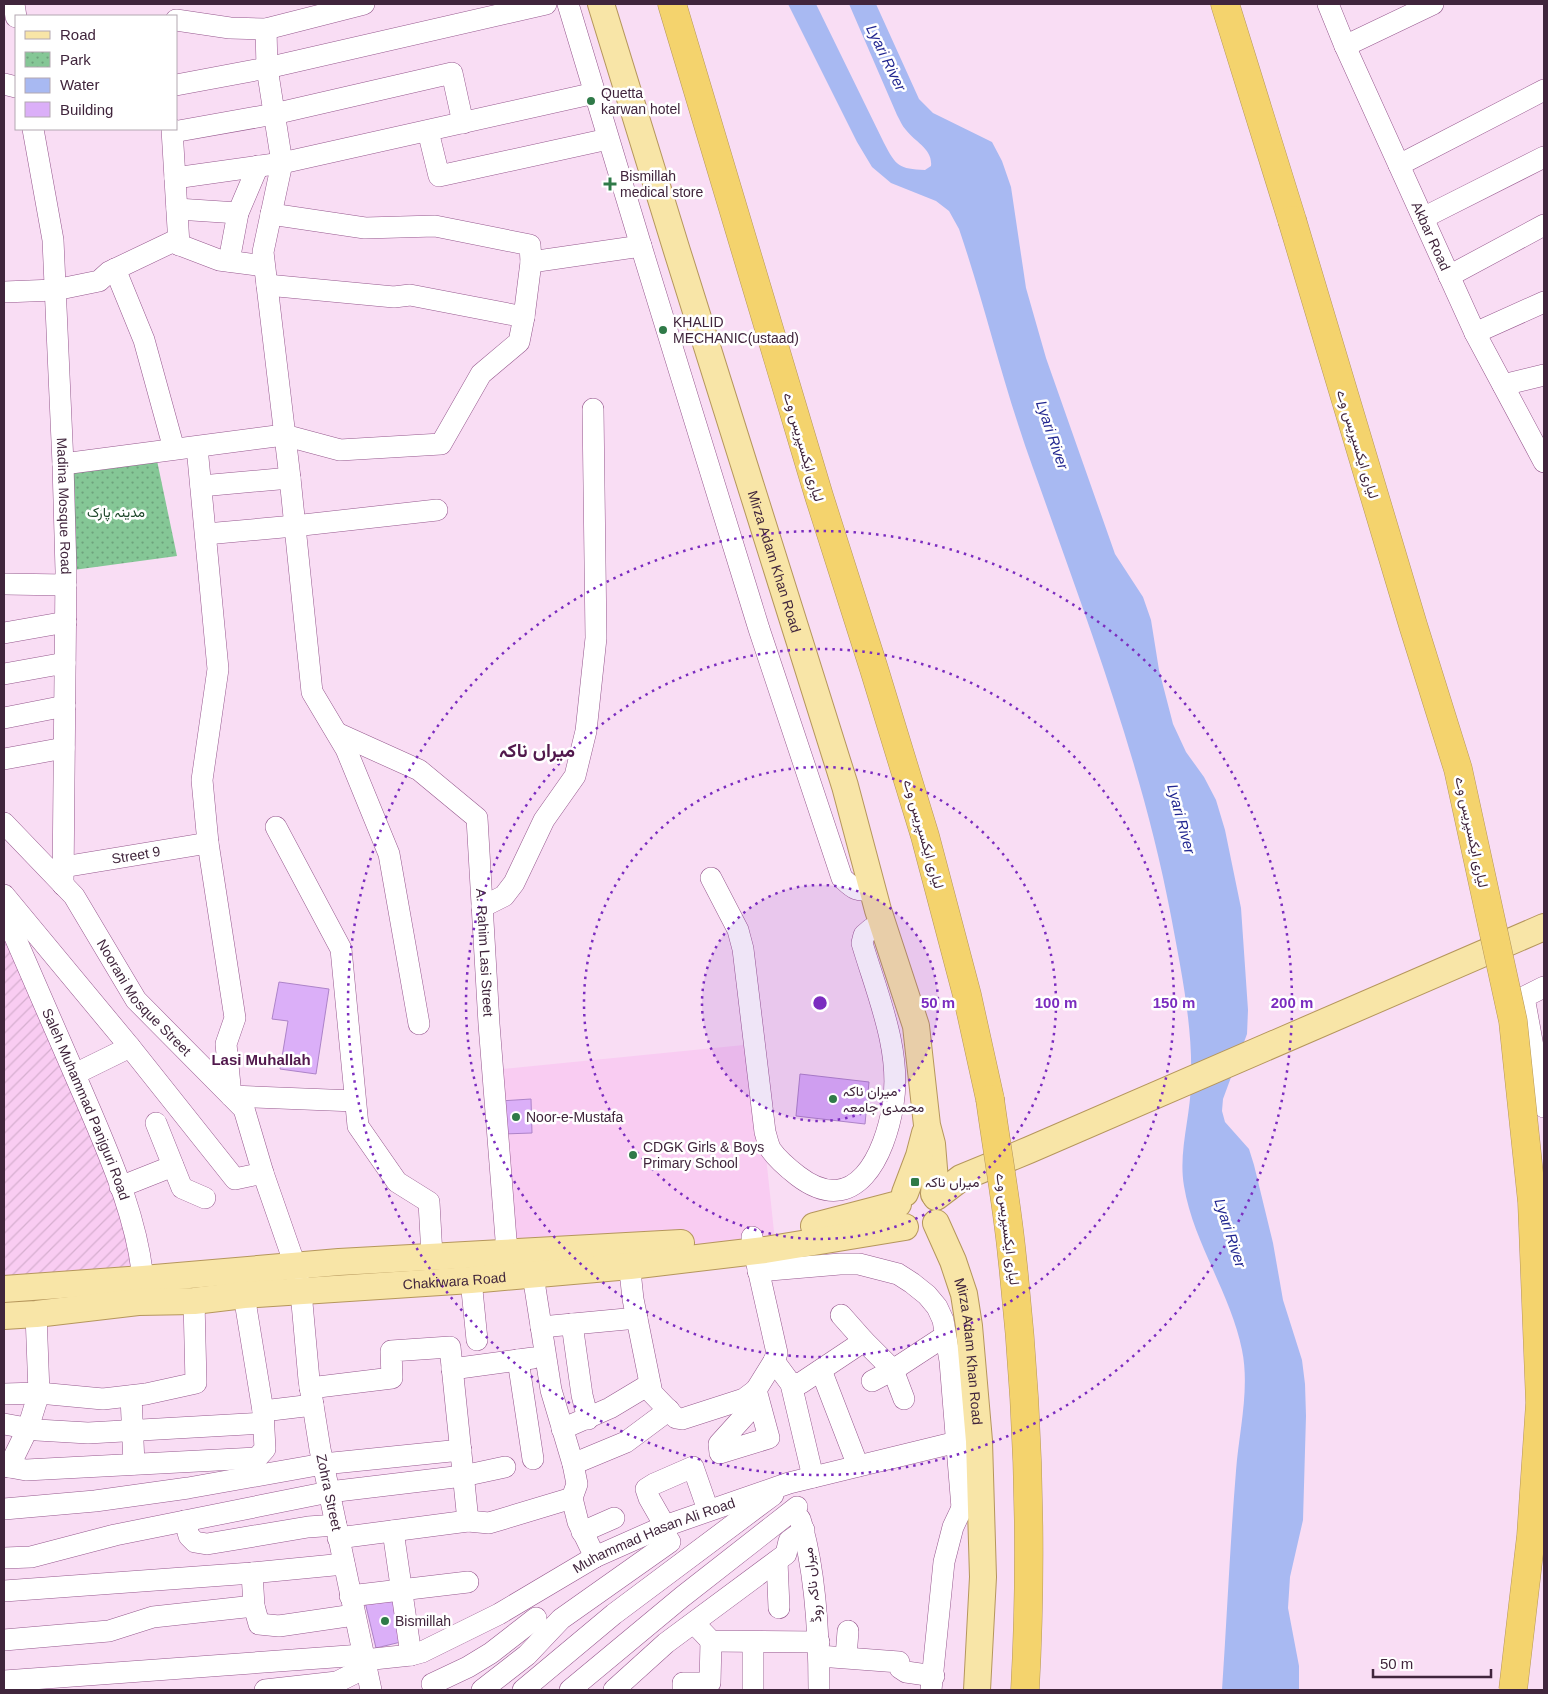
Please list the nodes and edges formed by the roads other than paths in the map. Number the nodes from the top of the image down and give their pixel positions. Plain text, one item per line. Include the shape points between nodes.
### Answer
1 (364, 4) edge
2 (546, 4) edge
3 (568, 4) edge
4 (601, 4) edge
5 (672, 4) edge
6 (1225, 4) edge
7 (1328, 4) edge
8 (1433, 4) edge
9 (178, 20) edge
10 (266, 29) junction
11 (1346, 46) junction
12 (267, 68) junction
13 (178, 85) edge
14 (1544, 90) edge
15 (595, 93) junction
16 (274, 114) junction
17 (463, 123) junction
18 (178, 129) edge
19 (33, 130) edge
20 (172, 130) edge
21 (428, 131) junction
22 (608, 139) junction
23 (1544, 157) edge
24 (282, 163) junction
25 (1399, 164) junction
26 (258, 166) junction
27 (175, 178) junction
28 (177, 208) junction
29 (238, 213) junction
30 (271, 214) junction
31 (1423, 218) junction
32 (1544, 225) edge
33 (179, 245) junction
34 (640, 246) junction
35 (229, 261) junction
36 (531, 262) junction
37 (114, 269) junction
38 (266, 276) junction
39 (1449, 276) junction
40 (55, 290) junction
41 (4, 292) edge
42 (1544, 302) edge
43 (524, 317) junction
44 (1475, 333) junction
45 (1544, 375) edge
46 (1503, 385) junction
47 (593, 410) dead end
48 (1536, 431) edge
49 (284, 435) junction
50 (197, 446) junction
51 (174, 449) junction
52 (1544, 462) edge
53 (63, 464) junction
54 (290, 478) junction
55 (201, 486) junction
56 (437, 510) dead end
57 (294, 526) junction
58 (206, 534) junction
59 (4, 584) edge
60 (66, 585) junction
61 (66, 622) junction
62 (4, 633) edge
63 (65, 663) junction
64 (4, 674) edge
65 (65, 706) junction
66 (4, 718) edge
67 (337, 733) junction
68 (64, 748) junction
69 (4, 759) edge
70 (4, 823) edge
71 (276, 827) dead end
72 (208, 843) junction
73 (63, 876) junction
74 (711, 878) dead end
75 (872, 889) junction
76 (4, 895) edge
77 (482, 907) junction
78 (4, 912) edge
79 (884, 926) junction
80 (1544, 927) edge
81 (1544, 987) edge
82 (419, 1024) dead end
83 (130, 1047) junction
84 (1541, 1068) edge
85 (74, 1074) junction
86 (231, 1096) junction
87 (355, 1101) junction
88 (1544, 1107) edge
89 (156, 1124) dead end
90 (927, 1124) junction
91 (173, 1166) junction
92 (263, 1173) junction
93 (120, 1187) junction
94 (935, 1195) junction
95 (205, 1198) dead end
96 (903, 1208) junction
97 (936, 1223) junction
98 (507, 1252) junction
99 (755, 1253) junction
100 (432, 1256) junction
101 (629, 1256) junction
102 (533, 1263) junction
103 (295, 1265) junction
104 (471, 1280) junction
105 (4, 1289) edge
106 (143, 1290) junction
107 (300, 1292) junction
108 (244, 1295) junction
109 (194, 1301) junction
110 (36, 1314) junction
111 (4, 1316) edge
112 (841, 1316) dead end
113 (637, 1318) junction
114 (572, 1324) junction
115 (541, 1327) junction
116 (946, 1336) junction
117 (476, 1340) dead end
118 (864, 1341) junction
119 (545, 1356) junction
120 (518, 1360) junction
121 (774, 1361) junction
122 (452, 1369) junction
123 (821, 1370) junction
124 (893, 1370) junction
125 (872, 1381) dead end
126 (650, 1384) junction
127 (791, 1384) junction
128 (39, 1393) junction
129 (4, 1394) edge
130 (131, 1396) junction
131 (312, 1396) junction
132 (904, 1399) dead end
133 (669, 1410) junction
134 (263, 1417) junction
135 (588, 1419) junction
136 (4, 1424) edge
137 (28, 1428) junction
138 (562, 1429) junction
139 (132, 1430) junction
140 (957, 1442) junction
141 (461, 1450) junction
142 (533, 1459) dead end
143 (134, 1464) junction
144 (323, 1464) junction
145 (573, 1464) junction
146 (858, 1466) junction
147 (6, 1467) edge
148 (505, 1467) dead end
149 (463, 1476) junction
150 (813, 1477) junction
151 (789, 1482) junction
152 (979, 1485) junction
153 (329, 1492) junction
154 (572, 1498) junction
155 (797, 1507) junction
156 (962, 1508) junction
157 (4, 1509) edge
158 (708, 1510) junction
159 (614, 1518) dead end
160 (184, 1521) junction
161 (468, 1521) junction
162 (663, 1527) junction
163 (804, 1530) junction
164 (337, 1531) junction
165 (393, 1531) junction
166 (582, 1532) junction
167 (595, 1557) junction
168 (4, 1558) edge
169 (777, 1561) junction
170 (344, 1564) junction
171 (252, 1573) junction
172 (468, 1582) dead end
173 (401, 1590) junction
174 (4, 1591) edge
175 (254, 1606) junction
176 (352, 1606) junction
177 (779, 1608) dead end
178 (536, 1618) dead end
179 (694, 1623) junction
180 (848, 1631) dead end
181 (4, 1640) edge
182 (711, 1641) junction
183 (753, 1642) junction
184 (819, 1649) junction
185 (417, 1653) junction
186 (846, 1658) junction
187 (364, 1661) junction
188 (4, 1681) edge
189 (932, 1683) edge
190 (338, 1686) edge
191 (433, 1687) edge
192 (311, 1688) edge
193 (287, 1689) edge
194 (265, 1690) edge
195 (371, 1690) edge
196 (482, 1690) edge
197 (523, 1690) edge
198 (570, 1690) edge
199 (614, 1690) edge
200 (683, 1690) edge
201 (753, 1690) edge
202 (819, 1690) edge
203 (977, 1690) edge
204 (1025, 1690) edge
205 (1513, 1690) edge

1 - 10 street
2 - 12 street
3 - 15 street
4 - 75 main road, Mirza Adam Khan Road via 845,786
5 - 204 highway, لیاری ایکسپریس وے, bridge via 925,836 967,995 990,1099 1012,1255 1024,1392 1028,1566
6 - 205 highway, لیاری ایکسپریس وے, bridge via 1458,769 1513,1021 1532,1202 1540,1403 1531,1536
7 - 11 street, Akbar Road
8 - 11 street
9 - 10 street via 230,28
10 - 12 street
11 - 25 street, Akbar Road
12 - 13 street
12 - 16 street
14 - 25 street
15 - 17 street
15 - 22 street
16 - 17 street via 452,74
16 - 18 street
16 - 24 street
17 - 21 street
19 - 40 street, Madina Mosque Road via 53,240
20 - 27 street
21 - 22 street via 439,176
21 - 24 street
22 - 34 street
23 - 31 street
24 - 26 street
24 - 30 street
25 - 31 street, Akbar Road
26 - 27 street
26 - 29 street
27 - 28 street
28 - 29 street
28 - 33 street
29 - 35 street
30 - 36 street via 365,228 435,226 530,245
30 - 38 street via 263,252
31 - 39 street, Akbar Road
32 - 39 street
33 - 35 street
33 - 37 street via 172,242
34 - 36 street
34 - 75 street via 759,629 842,878 860,892
35 - 38 street
36 - 43 street
37 - 40 street via 99,281
37 - 51 street via 144,340
38 - 43 street via 394,298 410,295
38 - 49 street
39 - 44 street, Akbar Road
40 - 41 street
40 - 53 street, Madina Mosque Road
42 - 44 street
43 - 49 street via 519,342 481,374 441,444 340,450
44 - 46 street, Akbar Road
45 - 46 street
46 - 48 street, Akbar Road
47 - 77 street via 596,638 586,731 576,776 544,820 514,883 504,896
48 - 52 street, Akbar Road
49 - 50 street
49 - 54 street
50 - 51 street
50 - 55 street
51 - 53 street
53 - 60 street, Madina Mosque Road
54 - 55 street
54 - 57 street
55 - 58 street
56 - 57 street
57 - 58 street
57 - 67 street via 312,692
58 - 72 street via 218,669 202,780
59 - 60 street
60 - 61 street, Madina Mosque Road
61 - 62 street
61 - 63 street, Madina Mosque Road
63 - 64 street
63 - 65 street, Madina Mosque Road
65 - 66 street
65 - 68 street, Madina Mosque Road
67 - 77 street, A. Rahim Lasi Street via 419,770 477,818
67 - 82 street via 389,854
68 - 69 street
68 - 73 street, Madina Mosque Road
70 - 73 street, Noorani Mosque Street
71 - 87 street via 340,948
72 - 73 street, Street 9
72 - 86 street via 235,1018 226,1044
73 - 86 street, Noorani Mosque Street via 136,1000
74 - 79 street via 738,930 744,949 765,1132 770,1149 804,1180 830,1192 852,1187 870,1169 883,1141 893,1106 895,1079 891,1042 862,943 864,935 871,929
75 - 79 main road, Mirza Adam Khan Road
76 - 83 street
77 - 98 street, A. Rahim Lasi Street
78 - 85 street, Saleh Muhammad Panjguri Road
79 - 90 main road, Mirza Adam Khan Road via 916,1026
80 - 94 main road via 960,1178
81 - 84 street via 1524,997
83 - 85 street
83 - 92 street via 236,1179
84 - 88 street
85 - 93 street, Saleh Muhammad Panjguri Road via 113,1162
86 - 87 street
86 - 92 street, Noorani Mosque Street via 244,1109
87 - 100 street via 358,1126 397,1182 429,1202
89 - 91 street
90 - 94 main road, Mirza Adam Khan Road via 932,1144
90 - 96 main road, Mirza Adam Khan Road
91 - 93 street
91 - 95 street via 182,1188
92 - 103 street, Noorani Mosque Street
93 - 106 street, Saleh Muhammad Panjguri Road via 133,1229
94 - 96 main road via 918,1188
94 - 97 main road via 941,1210
96 - 97 main road via 911,1230 918,1232
96 - 99 main road, Chakiwara Road
97 - 152 main road, Mirza Adam Khan Road via 964,1294 979,1441
98 - 100 main road, Chakiwara Road
98 - 102 main road, Chakiwara Road
99 - 101 main road, Chakiwara Road
99 - 116 street via 859,1264 898,1274 926,1295 937,1308
99 - 121 street via 777,1353
100 - 103 main road, Chakiwara Road
101 - 102 main road, Chakiwara Road
101 - 113 street
102 - 104 main road, Chakiwara Road
102 - 115 street
103 - 106 main road, Chakiwara Road
103 - 107 street, Noorani Mosque Street
104 - 107 main road, Chakiwara Road
104 - 117 street
105 - 106 main road, Chakiwara Road
106 - 109 main road, Chakiwara Road
106 - 110 main road, Chakiwara Road
107 - 108 main road, Chakiwara Road
107 - 131 street, Zohra Street
108 - 109 main road, Chakiwara Road
108 - 134 street
109 - 130 street via 196,1383
110 - 111 main road, Chakiwara Road
110 - 128 street
112 - 118 street
113 - 114 street
113 - 126 street
114 - 115 street
114 - 135 street
115 - 119 street
116 - 124 street
116 - 140 street
118 - 123 street
118 - 124 street
119 - 120 street
119 - 138 street
120 - 122 street
120 - 142 street
121 - 127 street
121 - 133 street via 757,1396 682,1419 676,1418
122 - 131 street via 450,1347 391,1351 392,1378
122 - 141 street
123 - 127 street via 801,1384
123 - 146 street
124 - 125 street
124 - 132 street
126 - 133 street via 652,1393
126 - 135 street
127 - 150 street
128 - 129 street
128 - 130 street via 103,1398
128 - 137 street
130 - 139 street
131 - 134 street
131 - 144 street, Zohra Street
133 - 145 street via 626,1442
134 - 139 street
134 - 143 street via 265,1449 258,1458
135 - 138 street
136 - 137 street
137 - 139 street via 88,1433
137 - 147 street
138 - 145 street
139 - 143 street
140 - 146 street, Muhammad Hasan Ali Road
140 - 156 street
141 - 144 street
141 - 149 street
143 - 147 street via 26,1470
144 - 153 street, Zohra Street
144 - 157 street via 113,1499
145 - 154 street via 577,1484
146 - 150 street, Muhammad Hasan Ali Road
148 - 149 street
149 - 153 street
149 - 161 street
150 - 151 street, Muhammad Hasan Ali Road
151 - 155 street, میراں ناکہ روڈ
151 - 158 street, Muhammad Hasan Ali Road
151 - 197 street via 614,1614
152 - 156 street, Mirza Adam Khan Road via 979,1500
152 - 203 main road, Mirza Adam Khan Road via 982,1577
153 - 160 street
153 - 164 street, Zohra Street
154 - 161 street via 489,1523
154 - 166 street
155 - 163 street, میراں ناکہ روڈ
155 - 198 street
156 - 189 street, Mirza Adam Khan Road via 953,1527 944,1562
158 - 162 street, Muhammad Hasan Ali Road
158 - 162 street via 693,1467 646,1489
159 - 166 street
160 - 164 street via 189,1536 195,1542 207,1544 308,1527
160 - 168 street via 30,1557
161 - 165 street
162 - 167 street, Muhammad Hasan Ali Road
162 - 196 street via 670,1542 561,1619 527,1655
163 - 169 street via 789,1541 786,1554
163 - 184 street, میراں ناکہ روڈ
164 - 165 street
164 - 170 street, Zohra Street
165 - 173 street
166 - 167 street
167 - 185 street, Muhammad Hasan Ali Road via 499,1614
169 - 177 street
169 - 179 street
170 - 171 street
170 - 176 street, Zohra Street
171 - 174 street
171 - 175 street
172 - 173 street
173 - 176 street
173 - 185 street
175 - 176 street via 259,1624 279,1626
175 - 181 street via 153,1617 109,1631
176 - 187 street, Zohra Street
178 - 191 street via 490,1653
179 - 182 street
179 - 199 street via 666,1643
180 - 186 street
182 - 183 street
182 - 200 street via 710,1683 683,1683
183 - 184 street
183 - 201 street
184 - 186 street
184 - 202 street, میراں ناکہ روڈ
185 - 187 street, Muhammad Hasan Ali Road
185 - 191 street
186 - 189 street via 899,1662 900,1668 906,1672
187 - 188 street, Muhammad Hasan Ali Road
187 - 190 street
187 - 195 street, Zohra Street
190 - 192 street
192 - 193 street
193 - 194 street

